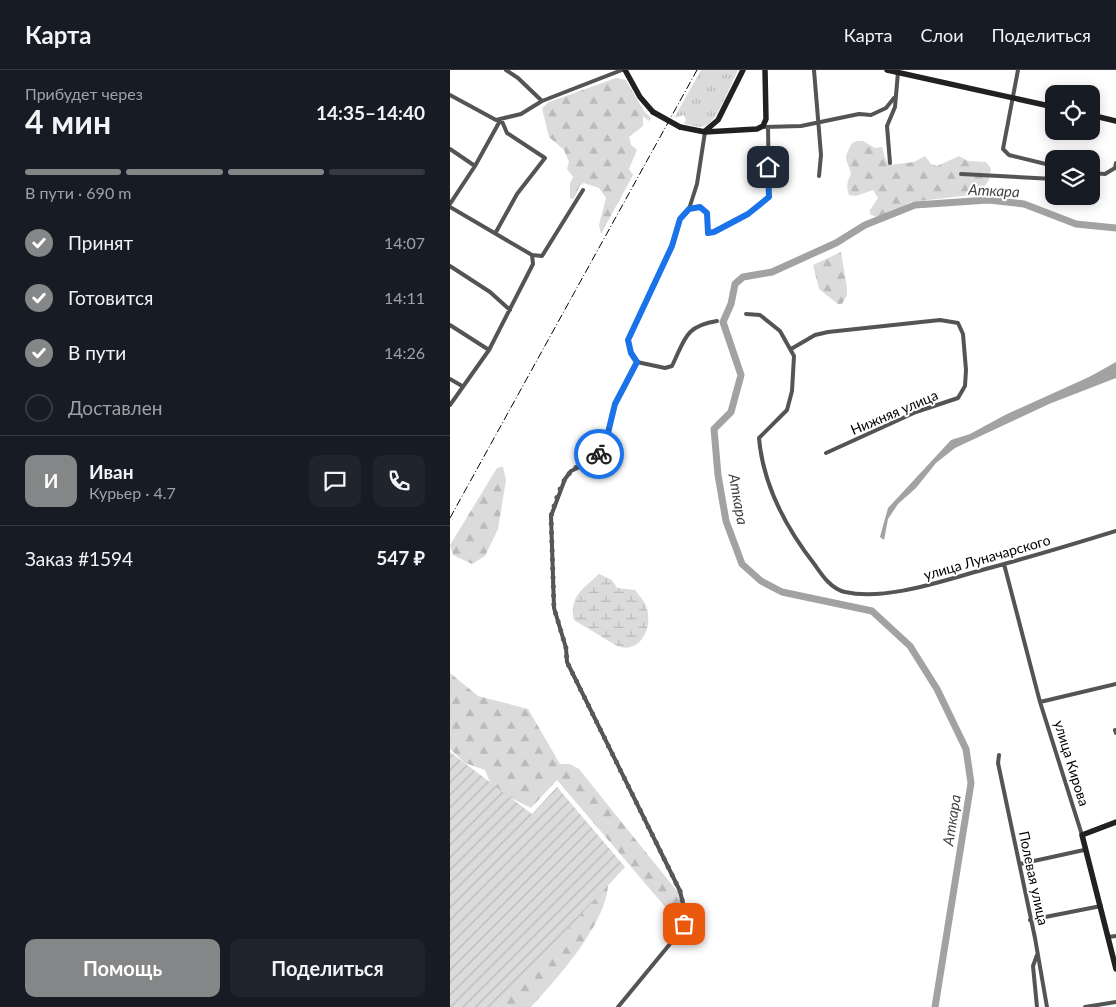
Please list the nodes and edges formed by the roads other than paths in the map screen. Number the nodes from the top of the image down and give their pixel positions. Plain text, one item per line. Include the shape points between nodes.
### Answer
1 (506, 70) edge
2 (623, 70) edge
3 (743, 70) edge
4 (765, 70) edge
5 (814, 70) edge
6 (887, 70) edge
7 (1018, 70) edge
8 (898, 71) edge
9 (513, 72) edge
10 (450, 96) edge
11 (894, 98) junction
12 (1012, 98) junction
13 (542, 101) junction
14 (1045, 105) edge
15 (1100, 118) edge
16 (501, 119) junction
17 (1116, 121) edge
18 (818, 124) junction
19 (766, 127) junction
20 (705, 132) junction
21 (450, 149) edge
22 (890, 163) dead end
23 (1045, 164) edge
24 (475, 166) junction
25 (1116, 166) edge
26 (1100, 173) edge
27 (962, 174) dead end
28 (819, 176) dead end
29 (1045, 179) edge
30 (583, 190) dead end
31 (450, 205) edge
32 (689, 209) junction
33 (496, 232) junction
34 (532, 255) junction
35 (450, 266) edge
36 (510, 310) junction
37 (746, 314) dead end
38 (717, 321) dead end
39 (450, 325) edge
40 (791, 349) junction
41 (489, 350) junction
42 (637, 362) junction
43 (450, 379) edge
44 (462, 386) junction
45 (450, 405) edge
46 (826, 453) dead end
47 (1116, 531) edge
48 (1004, 564) junction
49 (1116, 684) edge
50 (1040, 702) junction
51 (999, 754) dead end
52 (1116, 822) edge
53 (1082, 835) junction
54 (1084, 850) junction
55 (1020, 864) junction
56 (1101, 906) junction
57 (1030, 920) junction
58 (1116, 936) edge
59 (1108, 937) junction
60 (1038, 955) junction
61 (1116, 969) edge
62 (1116, 1002) edge
63 (618, 1007) edge
64 (1037, 1007) edge
65 (1046, 1007) edge
66 (1085, 1007) edge

1 - 9 street
2 - 13 street
2 - 20 street, bridge via 653,112 680,128
3 - 20 street via 718,120
4 - 19 street
5 - 18 street
6 - 8 street
7 - 12 street
8 - 11 street
8 - 12 street
9 - 13 street
10 - 16 street via 491,119
11 - 18 street via 880,112
11 - 22 street via 895,107 887,126
12 - 14 street
12 - 23 street via 1003,149 1009,155
13 - 16 street via 521,114
15 - 17 street
16 - 24 street
16 - 33 street via 507,134 545,158 517,194
18 - 19 street
18 - 28 street
19 - 20 street
19 - 32 street via 769,197 748,214 708,233 707,213 700,207
20 - 32 street via 697,184
21 - 24 street
24 - 31 street
25 - 26 street via 1105,174
27 - 29 street
30 - 34 street via 542,256
31 - 33 street
32 - 42 street via 680,219 672,246 628,340
33 - 34 street
34 - 36 street via 533,264
35 - 36 street via 490,292
36 - 41 street
37 - 40 street via 760,315 780,331
38 - 42 street via 688,331 672,366 665,368
39 - 41 street
40 - 46 street, Нижняя улица via 815,335 828,332 940,320 958,323 963,334 965,386 958,398 916,412
40 - 48 street, улица Луначарского via 794,356 792,391 787,410 759,438 761,460 775,499 795,539 828,582 843,592 861,594 912,590
41 - 44 street
42 - 63 street via 615,404 600,452 594,460 571,471 551,516 554,608 567,662 680,891 686,916 679,933
43 - 44 street
44 - 45 street
47 - 48 street, улица Луначарского
48 - 50 street, улица Кирова
49 - 50 street
50 - 53 street, улица Кирова
51 - 55 street, Полевая улица via 998,764
52 - 53 street
53 - 54 street, улица Кирова
54 - 55 street
54 - 56 street, улица Кирова
55 - 57 street, Полевая улица
56 - 57 street
56 - 59 street, улица Кирова
57 - 60 street, Полевая улица
58 - 59 street
59 - 61 street, улица Кирова
60 - 64 street via 1033,966
60 - 65 street, Полевая улица
62 - 66 street

